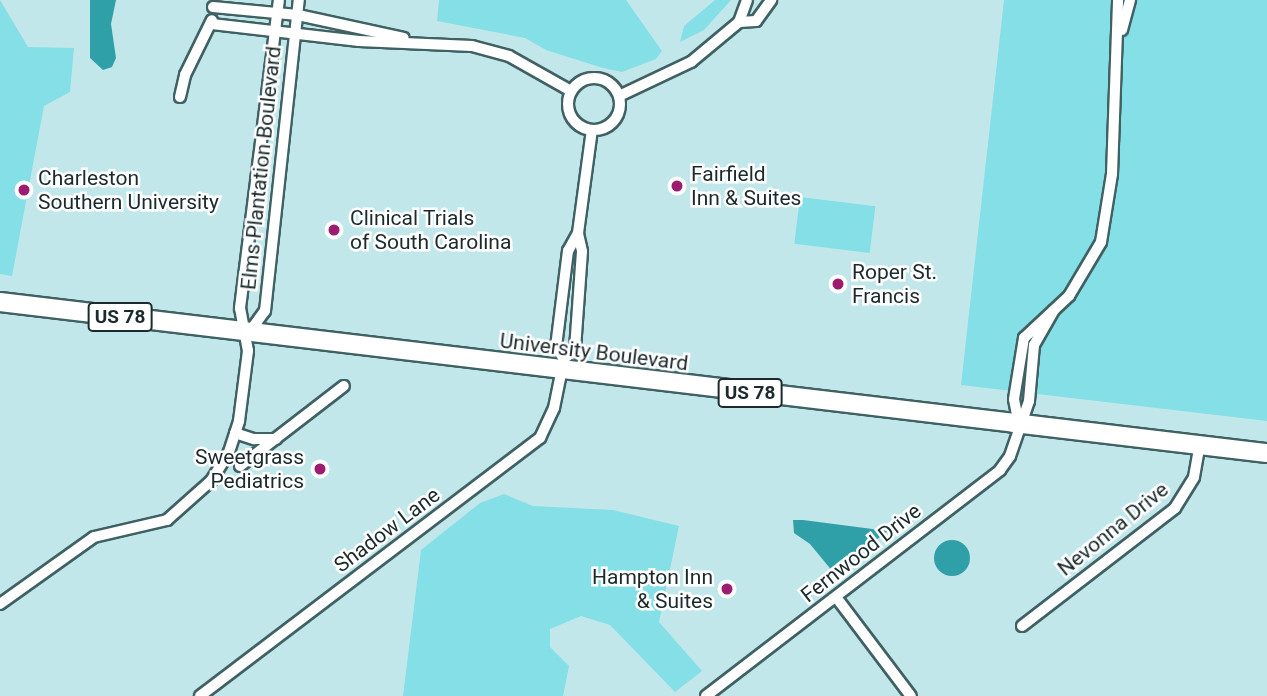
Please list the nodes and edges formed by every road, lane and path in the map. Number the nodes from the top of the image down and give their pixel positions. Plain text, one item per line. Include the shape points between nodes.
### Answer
1 (279, 0) edge
2 (299, 0) edge
3 (747, 0) edge
4 (771, 0) edge
5 (1118, 0) edge
6 (1130, 0) edge
7 (211, 4) edge
8 (276, 15) junction
9 (298, 15) junction
10 (739, 22) junction
11 (212, 24) junction
12 (274, 30) junction
13 (295, 35) junction
14 (417, 41) junction
15 (1118, 50) junction
16 (571, 91) junction
17 (619, 96) junction
18 (180, 97) dead end
19 (592, 130) junction
20 (578, 233) junction
21 (0, 302) edge
22 (248, 334) junction
23 (563, 365) junction
24 (344, 386) dead end
25 (1018, 425) junction
26 (235, 433) junction
27 (276, 439) junction
28 (1200, 444) junction
29 (1267, 453) edge
30 (240, 466) dead end
31 (836, 597) junction
32 (0, 604) edge
33 (1022, 626) dead end
34 (200, 696) edge
35 (706, 696) edge
36 (911, 696) edge

1 - 8 street, Elms Plantation Boulevard
2 - 9 street, Elms Plantation Boulevard
3 - 10 street
4 - 10 street via 756,21
5 - 15 street
6 - 15 street
7 - 8 street
7 - 11 street
8 - 9 street
8 - 12 street, Elms Plantation Boulevard
9 - 13 street, Elms Plantation Boulevard
9 - 14 street
10 - 17 street via 691,62
11 - 12 street
11 - 18 street via 185,75
12 - 13 street
12 - 22 street, Elms Plantation Boulevard via 240,308
13 - 14 street
13 - 22 street, Elms Plantation Boulevard via 265,312
14 - 16 street via 472,46 509,56
15 - 25 street, Fernwood Drive via 1112,174 1101,242 1083,278 1024,338 1014,399
16 - 17 street via 580,81 595,77 610,83
16 - 19 street via 567,101 571,117
17 - 19 street via 614,120
19 - 20 street
20 - 23 street via 568,251 556,346
20 - 23 street, Shadow Lane via 582,251 575,349
21 - 22 main road, University Boulevard / US 78
22 - 23 main road, University Boulevard / US 78
22 - 26 street
23 - 25 main road, University Boulevard / US 78
23 - 34 street, Shadow Lane via 549,422 531,446
24 - 27 street
25 - 28 main road, University Boulevard / US 78
25 - 31 street, Fernwood Drive via 1010,456 1000,470
26 - 27 street
26 - 32 street via 211,481 167,520 94,537
27 - 30 street
28 - 29 main road, University Boulevard / US 78
28 - 33 street, Nevonna Drive via 1194,477 1175,508
31 - 35 street, Fernwood Drive
31 - 36 street

